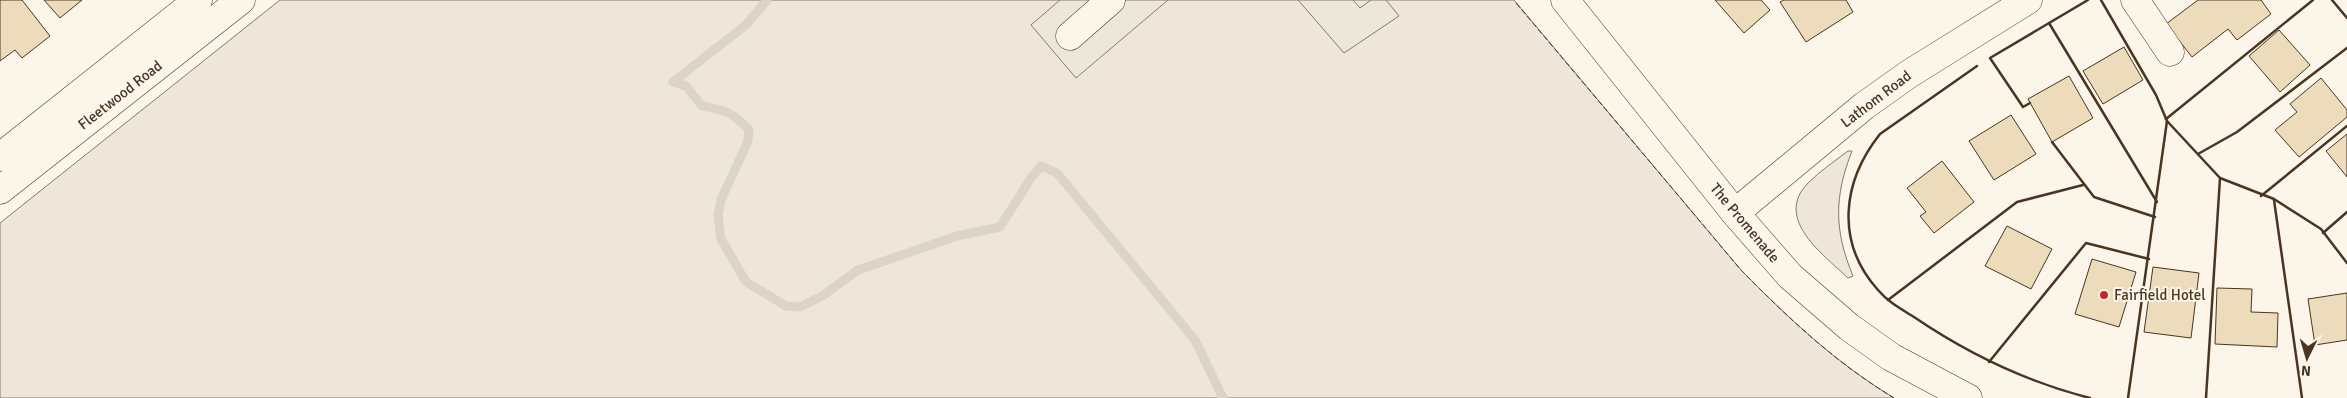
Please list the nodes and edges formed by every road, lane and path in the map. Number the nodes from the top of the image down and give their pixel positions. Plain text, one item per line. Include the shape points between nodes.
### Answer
1 (198, 0) edge
2 (241, 0) edge
3 (1111, 0) edge
4 (1565, 0) edge
5 (2028, 0) edge
6 (2135, 0) edge
7 (1070, 36) dead end
8 (2170, 52) dead end
9 (0, 158) edge
10 (0, 190) edge
11 (1735, 213) junction
12 (1968, 398) edge

1 - 9 street
2 - 10 street, Fleetwood Road
3 - 7 street
4 - 11 street, The Promenade
5 - 11 street, Lathom Road via 1908,74 1864,106
6 - 8 street
11 - 12 street, The Promenade via 1790,276 1849,327 1891,357

